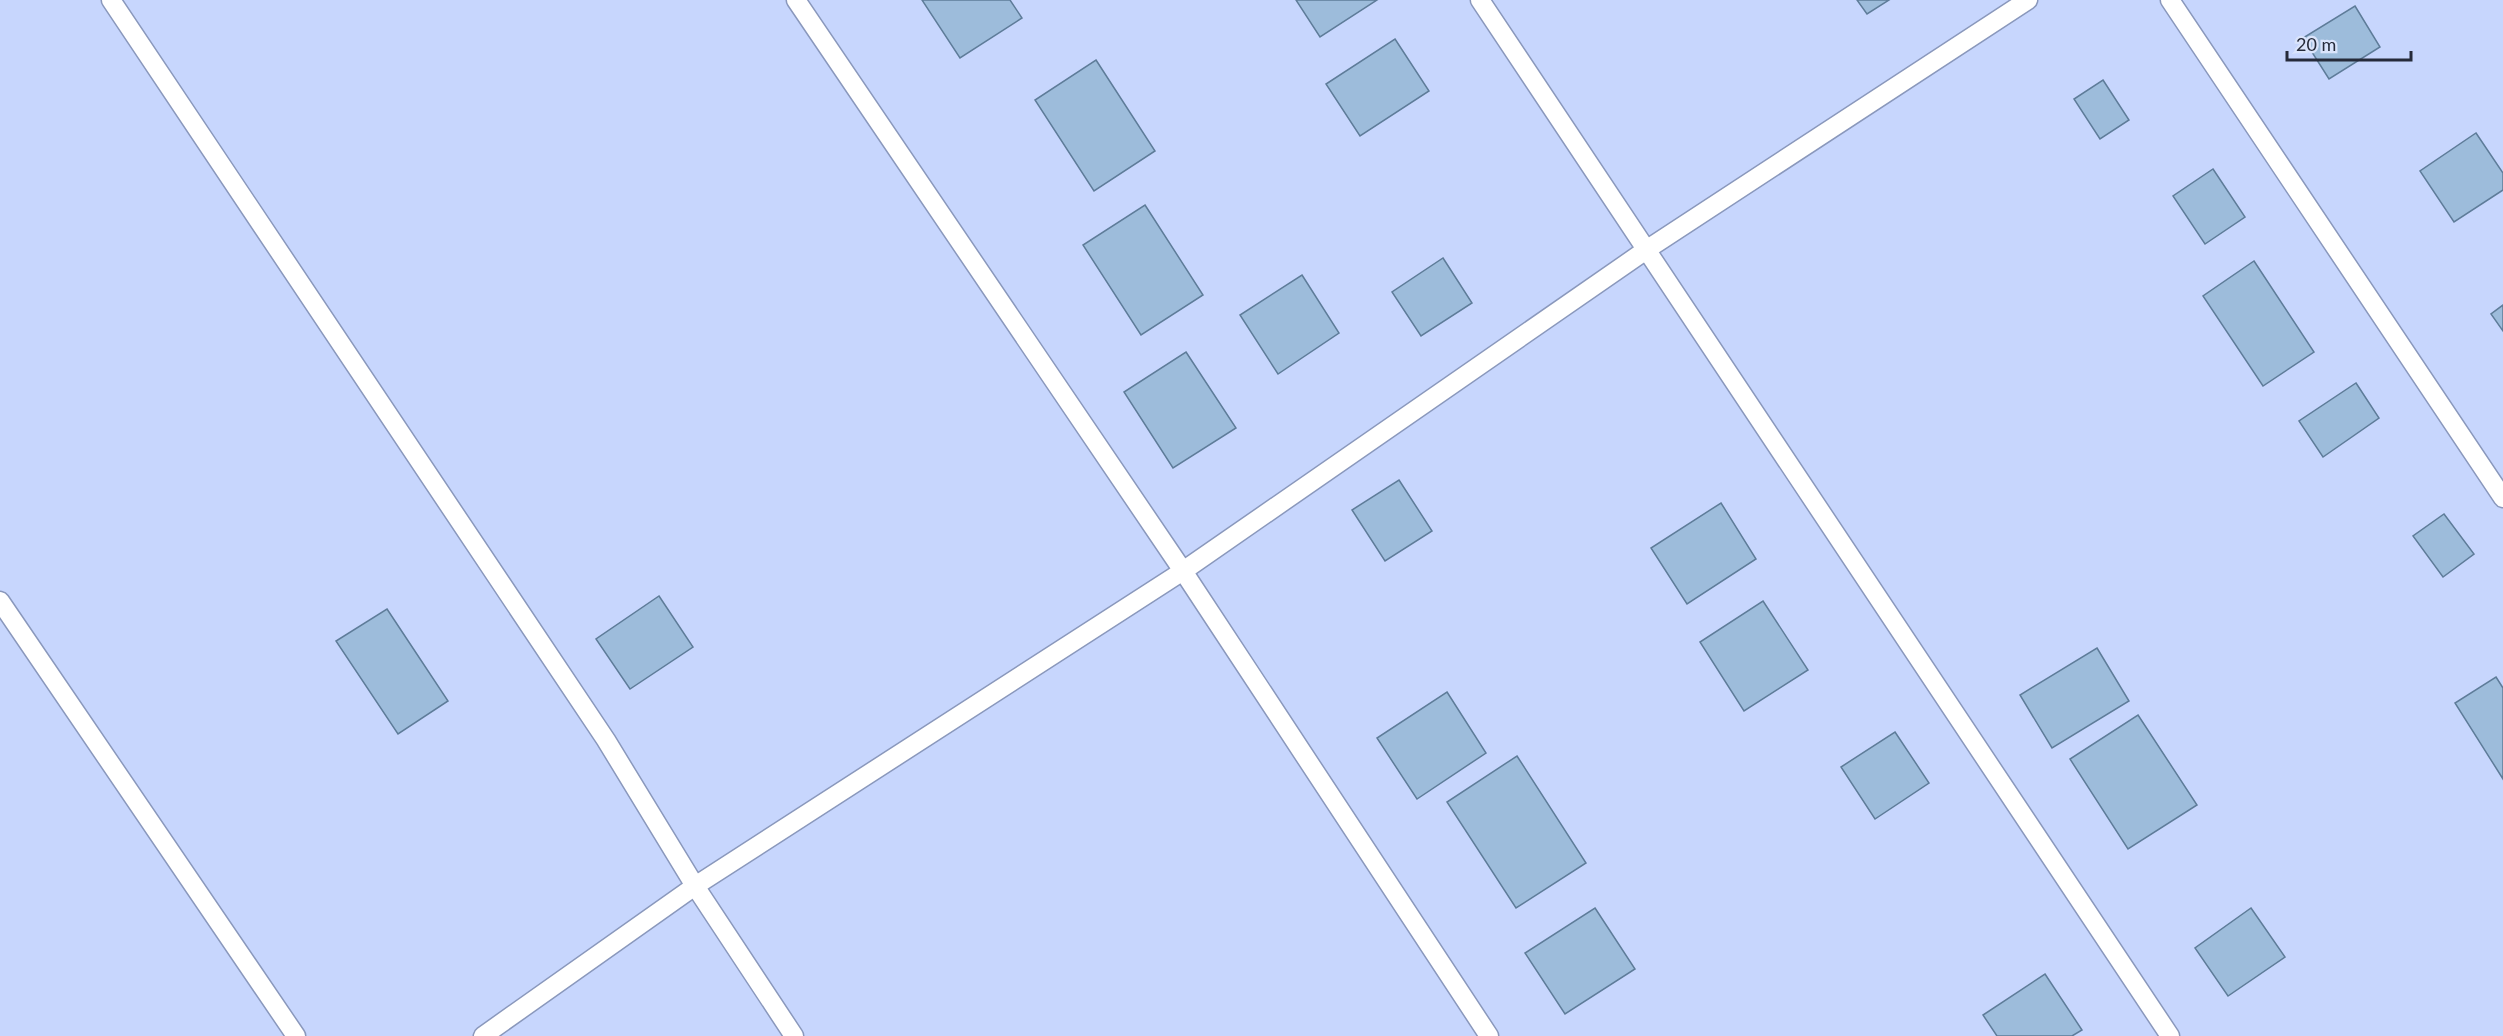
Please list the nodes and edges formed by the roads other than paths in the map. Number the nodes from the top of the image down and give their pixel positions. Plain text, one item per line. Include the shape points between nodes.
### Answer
1 (111, 0) edge
2 (796, 0) edge
3 (1480, 0) edge
4 (2028, 0) edge
5 (2170, 0) edge
6 (1646, 250) junction
7 (2503, 498) edge
8 (1183, 572) junction
9 (0, 601) edge
10 (695, 886) junction
11 (296, 1036) edge
12 (483, 1036) edge
13 (794, 1036) edge
14 (1489, 1036) edge
15 (2170, 1036) edge

1 - 10 lane via 606,740
2 - 8 lane
3 - 6 lane
4 - 6 lane
5 - 7 lane
6 - 8 lane
6 - 15 lane
8 - 10 lane
8 - 14 lane
9 - 11 lane
10 - 12 lane
10 - 13 lane

